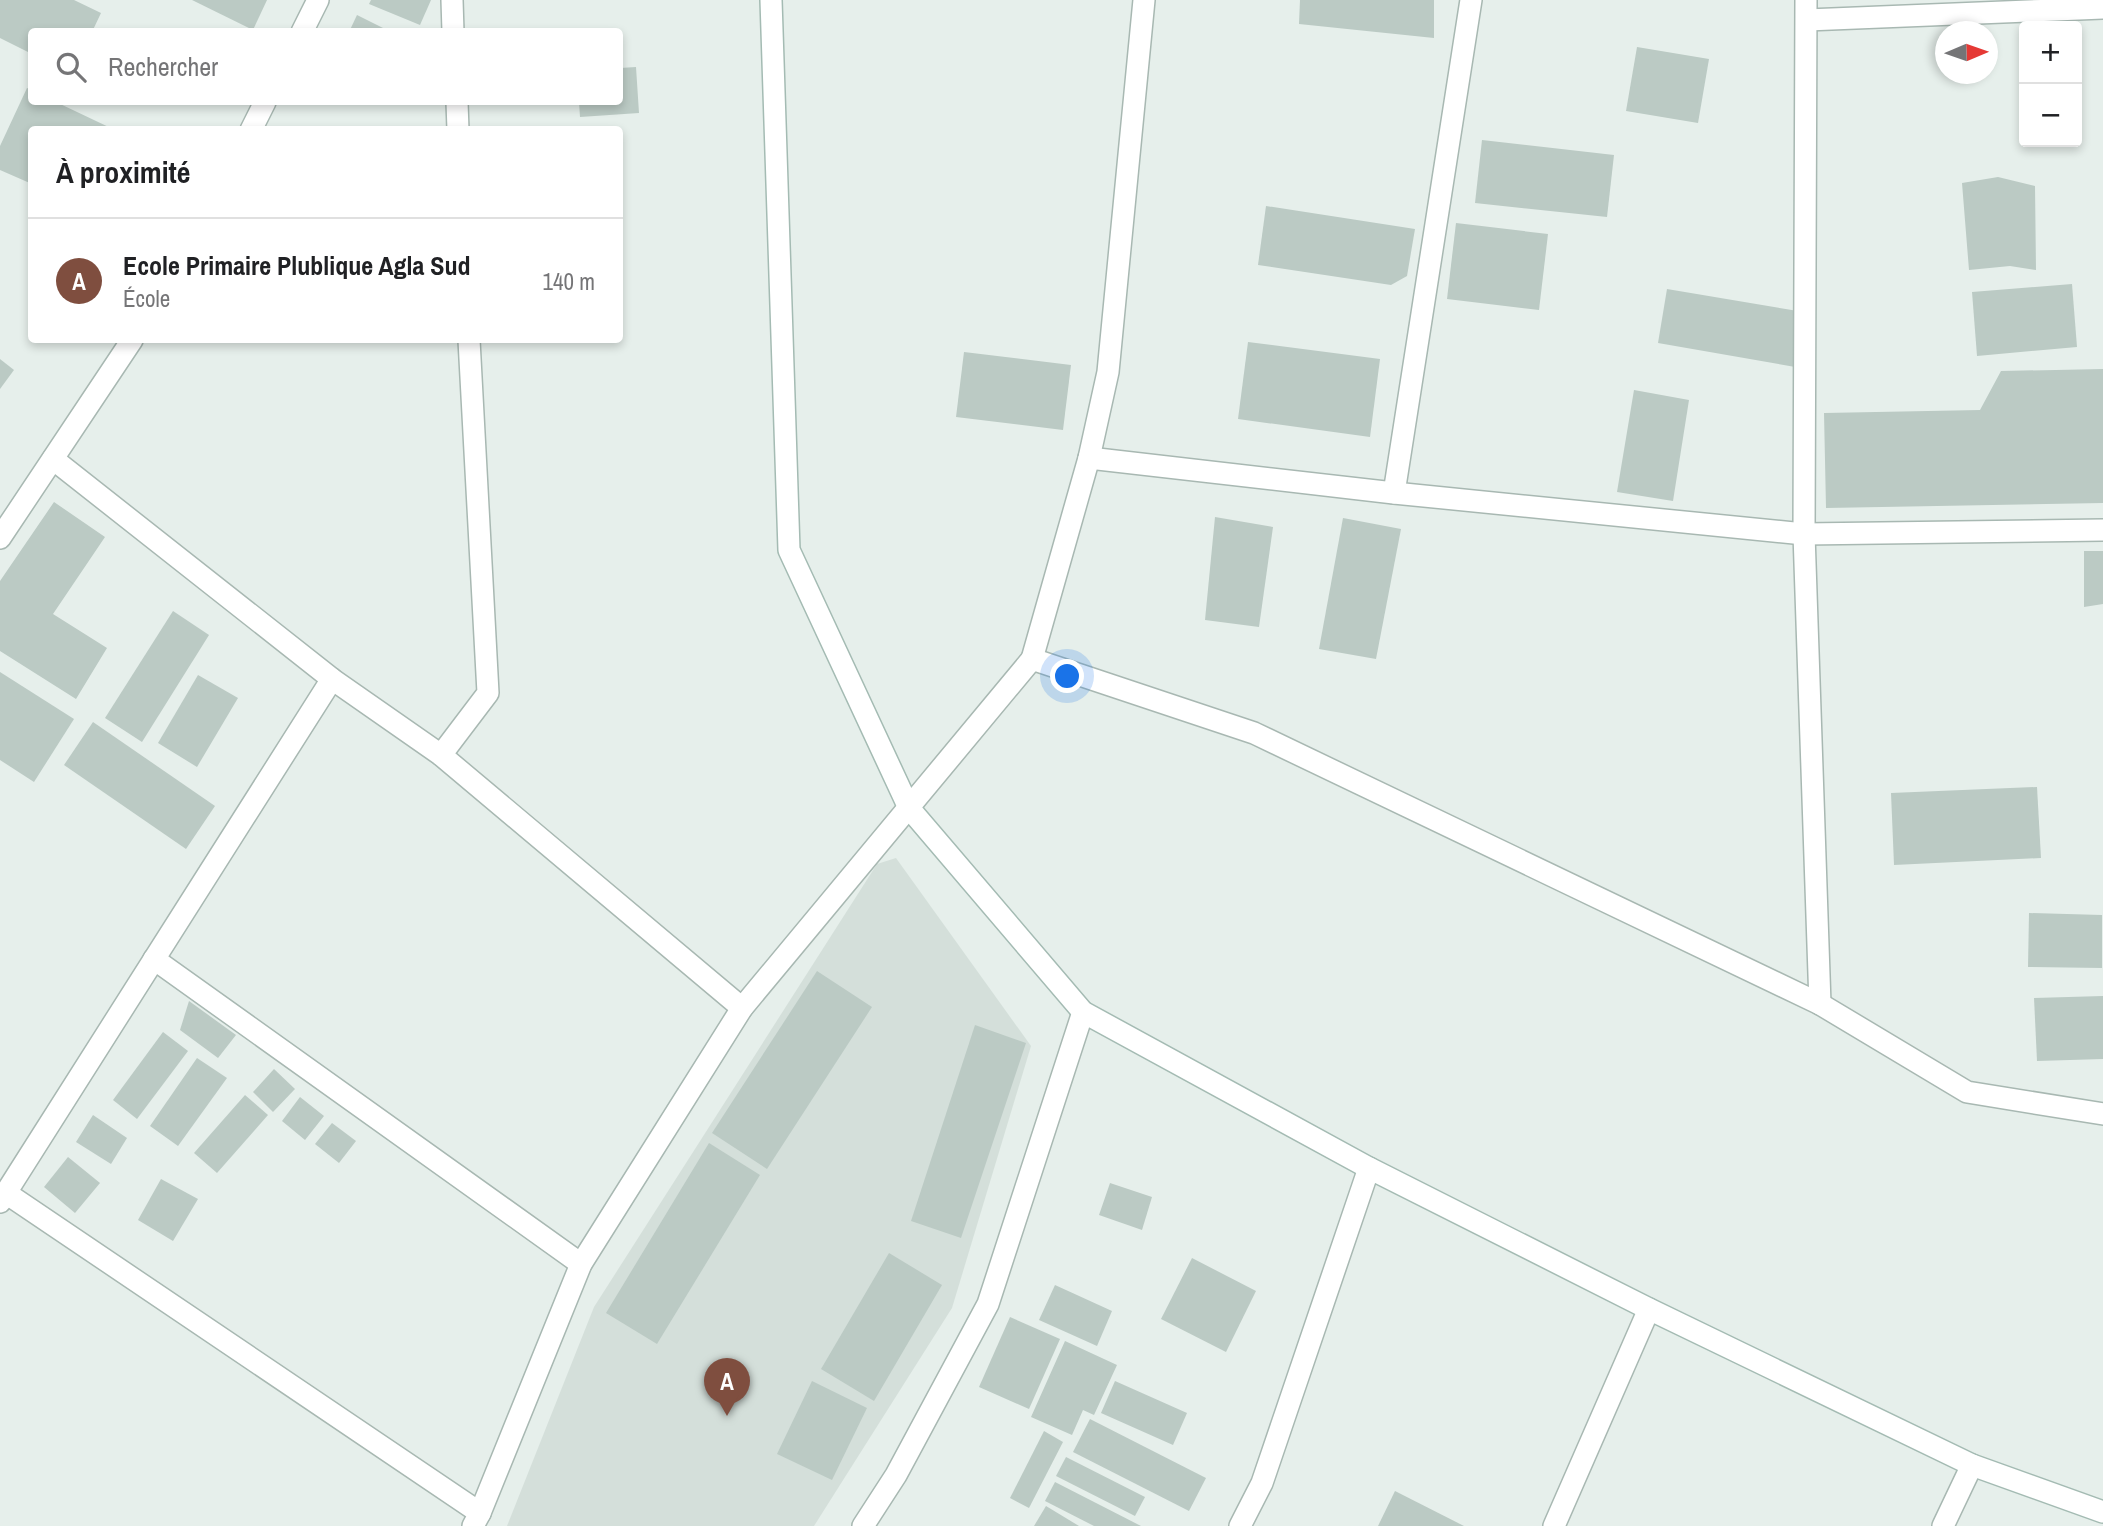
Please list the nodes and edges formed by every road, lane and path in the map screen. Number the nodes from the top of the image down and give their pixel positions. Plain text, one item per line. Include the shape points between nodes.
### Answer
1 (318, 0) edge
2 (452, 0) edge
3 (771, 0) edge
4 (1144, 0) edge
5 (1471, 0) edge
6 (2103, 8) edge
7 (1806, 10) edge
8 (304, 28) edge
9 (453, 28) edge
10 (264, 105) edge
11 (457, 105) edge
12 (253, 126) edge
13 (458, 126) edge
14 (130, 343) edge
15 (469, 343) edge
16 (1089, 458) junction
17 (53, 459) junction
18 (1394, 493) junction
19 (2103, 530) edge
20 (1804, 534) junction
21 (0, 538) edge
22 (1032, 659) junction
23 (332, 679) junction
24 (441, 755) junction
25 (909, 808) junction
26 (154, 959) junction
27 (1819, 1004) junction
28 (742, 1007) junction
29 (1083, 1012) junction
30 (2103, 1114) edge
31 (1369, 1168) junction
32 (3, 1197) edge
33 (581, 1264) junction
34 (1649, 1309) junction
35 (1972, 1465) junction
36 (2103, 1512) edge
37 (476, 1520) edge
38 (863, 1526) edge
39 (1240, 1526) edge
40 (1554, 1526) edge
41 (1943, 1526) edge

1 - 8 street
2 - 9 street
3 - 25 street via 789,550
4 - 16 street via 1108,372
5 - 18 street
6 - 7 street
7 - 20 street
10 - 12 street
11 - 13 street
14 - 17 street
15 - 24 street via 488,693
16 - 18 street
16 - 22 street
17 - 21 street
17 - 23 street
18 - 20 street
19 - 20 street
20 - 27 street
22 - 25 street
22 - 27 street via 1254,733
23 - 24 street
23 - 26 street
24 - 28 street
25 - 28 street
25 - 29 street
26 - 32 street
26 - 33 street
27 - 30 street via 1968,1091
28 - 33 street
29 - 31 street
29 - 38 street via 988,1304 896,1475
31 - 34 street
31 - 39 street via 1262,1483
32 - 37 street
33 - 37 street
34 - 35 street
34 - 40 street
35 - 36 street
35 - 41 street

